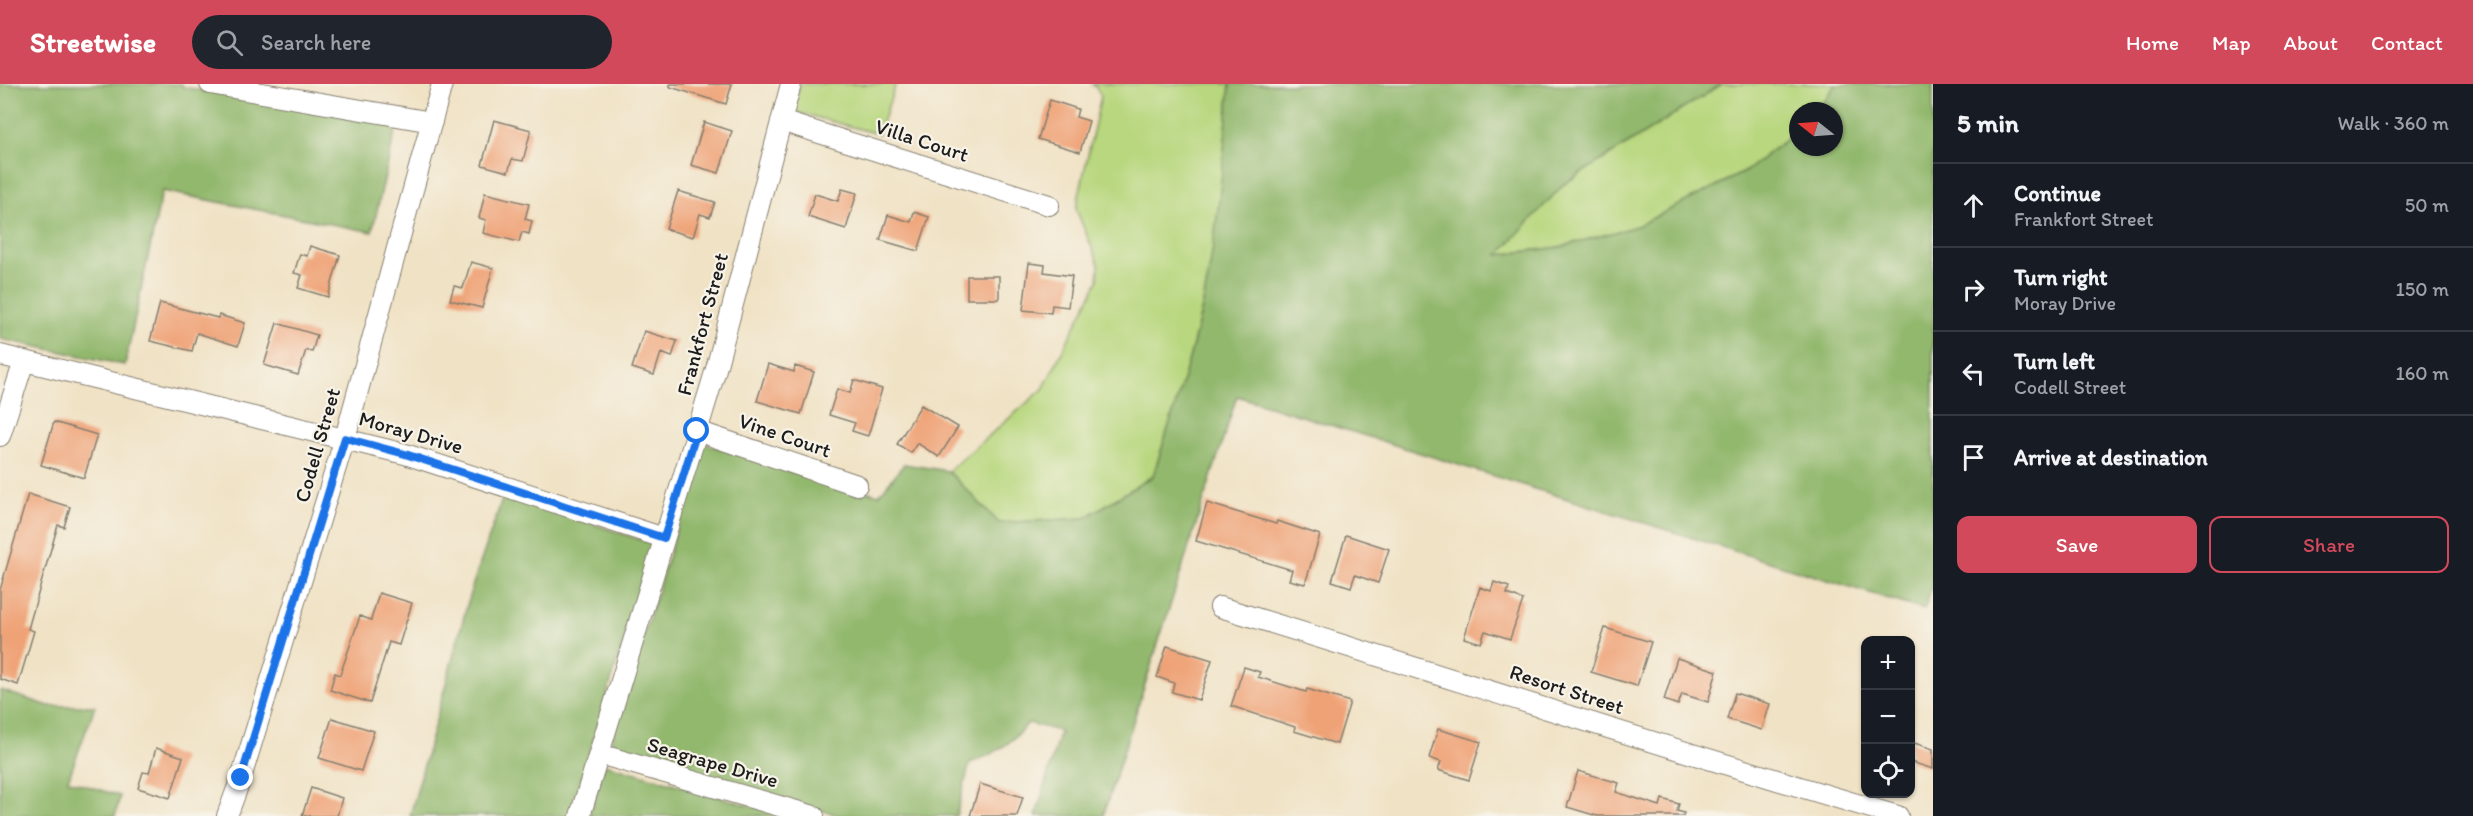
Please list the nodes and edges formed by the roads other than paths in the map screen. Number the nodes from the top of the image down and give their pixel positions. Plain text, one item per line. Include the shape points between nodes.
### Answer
1 (210, 84) edge
2 (442, 84) edge
3 (791, 84) edge
4 (781, 121) junction
5 (432, 122) junction
6 (1048, 205) dead end
7 (0, 355) edge
8 (24, 361) junction
9 (697, 431) junction
10 (0, 436) edge
11 (345, 438) junction
12 (857, 485) dead end
13 (664, 538) junction
14 (1220, 607) dead end
15 (599, 754) junction
16 (1872, 812) edge
17 (227, 816) edge
18 (580, 816) edge
19 (814, 816) edge
20 (1898, 816) edge

1 - 5 street
2 - 5 street, Codell Street
3 - 4 street, Frankfort Street
4 - 6 street, Villa Court
4 - 9 street, Frankfort Street
5 - 11 street, Codell Street
7 - 8 street, Moray Drive
8 - 10 street
8 - 11 street, Moray Drive
9 - 12 street, Vine Court
9 - 13 street, Frankfort Street
11 - 13 street, Moray Drive
11 - 17 street, Codell Street
13 - 15 street, Frankfort Street
14 - 16 street, Resort Street
15 - 18 street, Frankfort Street
15 - 19 street, Seagrape Drive
16 - 20 street, Resort Street

